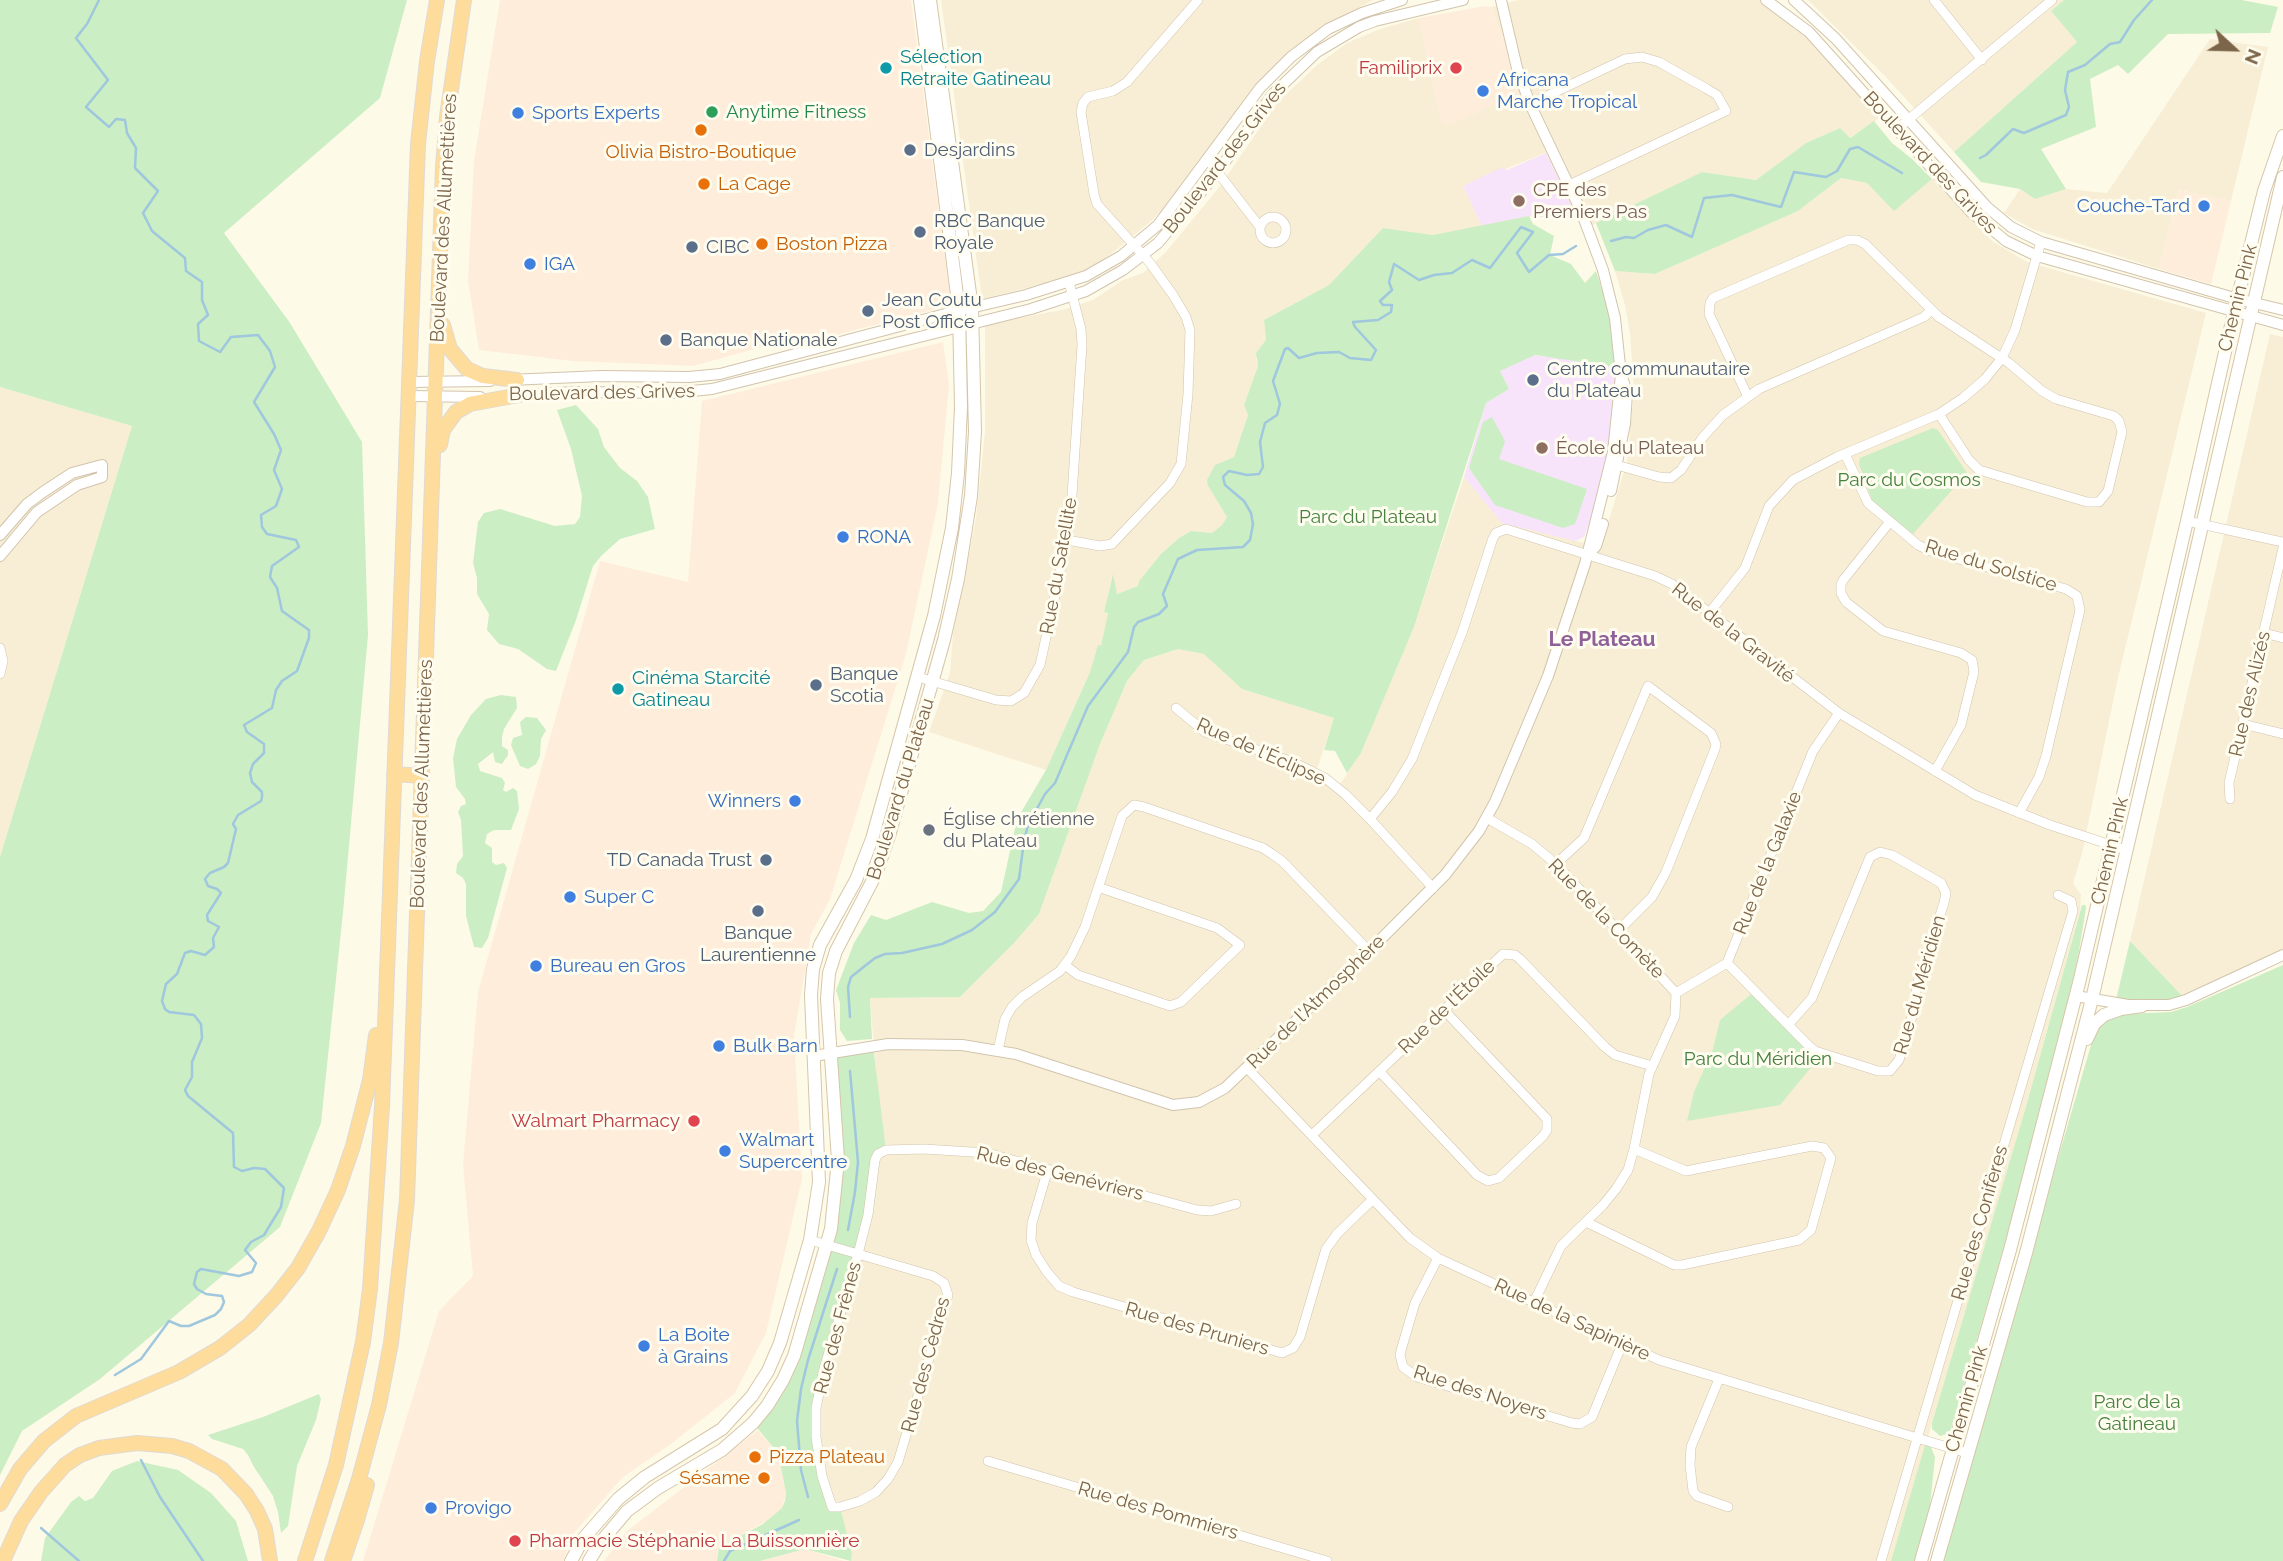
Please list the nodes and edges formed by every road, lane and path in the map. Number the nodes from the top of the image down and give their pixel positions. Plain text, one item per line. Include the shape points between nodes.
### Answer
1 (437, 0) edge
2 (464, 0) edge
3 (920, 0) edge
4 (930, 0) edge
5 (1198, 0) edge
6 (1398, 0) edge
7 (1463, 0) edge
8 (1501, 0) edge
9 (1766, 0) edge
10 (1794, 0) edge
11 (1934, 0) edge
12 (2052, 0) edge
13 (1400, 13) junction
14 (1296, 52) junction
15 (1982, 60) junction
16 (1304, 62) junction
17 (1530, 104) junction
18 (1908, 120) junction
19 (1897, 130) junction
20 (2283, 136) edge
21 (1208, 160) junction
22 (1217, 173) junction
23 (2283, 177) edge
24 (1569, 185) junction
25 (1260, 227) dead end
26 (2041, 242) junction
27 (1135, 245) junction
28 (1144, 256) junction
29 (2037, 256) junction
30 (1069, 282) junction
31 (439, 289) junction
32 (1073, 296) junction
33 (2238, 299) junction
34 (2253, 303) junction
35 (966, 309) junction
36 (1931, 310) junction
37 (2283, 310) edge
38 (2234, 313) junction
39 (2249, 317) junction
40 (967, 324) junction
41 (2283, 325) edge
42 (2001, 358) junction
43 (518, 387) junction
44 (410, 389) junction
45 (435, 390) junction
46 (1748, 397) junction
47 (1939, 414) junction
48 (1844, 454) junction
49 (1614, 464) junction
50 (433, 502) junction
51 (2188, 521) junction
52 (1889, 523) junction
53 (2202, 525) junction
54 (0, 535) edge
55 (1067, 540) junction
56 (2283, 545) edge
57 (1588, 555) junction
58 (0, 556) edge
59 (1710, 612) junction
60 (2264, 633) junction
61 (2283, 638) edge
62 (0, 648) edge
63 (0, 674) edge
64 (918, 677) junction
65 (934, 682) junction
66 (1176, 708) dead end
67 (1839, 713) junction
68 (2242, 724) junction
69 (2283, 734) edge
70 (1935, 771) junction
71 (394, 774) junction
72 (423, 776) junction
73 (2230, 799) dead end
74 (2019, 813) junction
75 (1487, 818) junction
76 (1370, 819) junction
77 (391, 845) junction
78 (2112, 846) junction
79 (2126, 850) junction
80 (1556, 864) junction
81 (1098, 887) junction
82 (1433, 888) junction
83 (2058, 895) dead end
84 (1619, 930) junction
85 (1369, 951) junction
86 (2283, 955) edge
87 (1727, 963) junction
88 (1065, 965) junction
89 (1676, 993) junction
90 (2076, 996) junction
91 (2092, 999) junction
92 (2142, 1006) junction
93 (1445, 1011) junction
94 (1788, 1024) junction
95 (998, 1050) junction
96 (830, 1052) junction
97 (814, 1056) junction
98 (1652, 1066) junction
99 (1247, 1068) junction
100 (1380, 1072) junction
101 (1312, 1135) junction
102 (1634, 1149) junction
103 (881, 1152) joint
104 (1048, 1168) junction
105 (2048, 1173) junction
106 (407, 1200) junction
107 (1372, 1200) junction
108 (1236, 1204) dead end
109 (1586, 1222) junction
110 (810, 1240) junction
111 (827, 1245) junction
112 (858, 1254) junction
113 (1438, 1258) junction
114 (1534, 1301) junction
115 (1622, 1344) junction
116 (1719, 1379) junction
117 (1917, 1439) junction
118 (1953, 1448) junction
119 (1967, 1453) junction
120 (988, 1461) dead end
121 (0, 1504) edge
122 (832, 1507) joint
123 (1728, 1507) dead end
124 (4, 1561) edge
125 (270, 1561) edge
126 (305, 1561) edge
127 (332, 1561) edge
128 (343, 1561) edge
129 (571, 1561) edge
130 (589, 1561) edge
131 (1328, 1561) edge
132 (1881, 1561) edge
133 (1921, 1561) edge
134 (1937, 1561) edge

1 - 44 highway, Boulevard des Allumettières via 418,144
2 - 31 highway, Boulevard des Allumettières via 447,117
3 - 35 main road, Boulevard du Plateau
4 - 35 main road, Boulevard du Plateau
5 - 27 street via 1127,82 1083,103 1097,204
6 - 13 street
6 - 14 street, Boulevard des Grives via 1328,29
7 - 13 street, Boulevard des Grives
8 - 17 street, Rue de l'Atmosphère
9 - 19 street, Boulevard des Grives via 1809,32
10 - 18 street, Boulevard des Grives via 1836,39
11 - 15 street
12 - 15 street
13 - 16 street, Boulevard des Grives via 1359,27
14 - 16 street
14 - 21 street, Boulevard des Grives via 1260,88
15 - 18 street
16 - 22 street, Boulevard des Grives via 1264,105
17 - 24 street, Rue de l'Atmosphère
17 - 24 street via 1625,59 1642,57 1717,95 1726,111
18 - 19 street
18 - 26 street, Boulevard des Grives via 1987,207 2011,227
19 - 29 street, Boulevard des Grives via 1989,230
20 - 33 main road, Chemin Pink via 2264,191
21 - 22 street
21 - 27 street, Boulevard des Grives via 1158,225
22 - 25 street
22 - 28 street, Boulevard des Grives
23 - 34 main road, Chemin Pink
24 - 49 street, Rue de l'Atmosphère via 1611,294 1618,334 1627,393 1625,424
26 - 29 street
26 - 33 street, Boulevard des Grives
27 - 28 street
27 - 30 street, Boulevard des Grives via 1098,270
28 - 32 street, Boulevard des Grives
28 - 55 street via 1173,295 1190,330 1181,464 1170,483 1112,544 1100,547
29 - 38 street, Boulevard des Grives
29 - 42 street via 2020,319
30 - 32 street, Rue du Satellite
30 - 35 street, Boulevard des Grives
31 - 43 highway via 446,339 454,357 473,372
31 - 45 highway, Boulevard des Allumettières
32 - 40 street, Boulevard des Grives
32 - 55 street, Rue du Satellite via 1082,353
33 - 34 street, Boulevard des Grives
33 - 38 main road, Chemin Pink
34 - 37 street, Boulevard des Grives
34 - 39 main road, Chemin Pink
35 - 40 main road, Boulevard du Plateau
35 - 43 street, Boulevard des Grives via 720,374 601,376
36 - 42 street
36 - 46 street
36 - 46 street via 1865,244 1853,239 1713,298 1709,314
38 - 39 street, Boulevard des Grives
38 - 51 main road, Chemin Pink
39 - 41 street, Boulevard des Grives
39 - 53 main road, Chemin Pink
40 - 43 street, Boulevard des Grives via 712,389 672,393
40 - 64 main road, Boulevard du Plateau via 956,498
40 - 65 main road, Boulevard du Plateau via 975,432 971,496
42 - 47 street via 1974,389
42 - 47 street via 2050,396 2119,421 2122,432 2105,497 2087,502 1979,470
43 - 45 street, Boulevard des Grives
43 - 50 highway via 470,404 450,417 441,435
44 - 45 street, Boulevard des Grives
44 - 71 highway, Boulevard des Allumettières
45 - 50 highway, Boulevard des Allumettières
46 - 49 street via 1723,415 1671,478
47 - 48 street
48 - 52 street, Rue du Solstice via 1868,503
48 - 59 street via 1802,473 1776,496 1745,568
49 - 57 street, Rue de l'Atmosphère via 1596,546
50 - 72 highway, Boulevard des Allumettières
51 - 53 street
51 - 78 main road, Chemin Pink
52 - 70 street via 1844,579 1841,593 1883,631 1972,660 1974,672 1961,725
52 - 74 street, Rue du Solstice via 1930,551 2077,596 2080,610 2046,756
53 - 56 street
53 - 79 main road, Chemin Pink
54 - 58 street via 43,492 72,473 102,465 102,477 77,485 37,512
55 - 65 street, Rue du Satellite via 1040,664 1020,697 996,700
56 - 60 street, Rue des Alizés
57 - 59 street, Rue de la Gravité via 1656,576
57 - 75 street, Rue de l'Atmosphère via 1548,677
57 - 76 street, Rue de la Gravité via 1511,530 1496,533 1412,759
59 - 67 street, Rue de la Gravité
60 - 61 street
60 - 68 street, Rue des Alizés
62 - 63 street via 4,661
64 - 65 street, Rue du Satellite
64 - 97 main road, Boulevard du Plateau via 867,854 816,957 811,981
65 - 96 main road, Boulevard du Plateau via 881,860 832,961 827,999
66 - 76 street, Rue de l'Éclipse via 1205,732 1316,773
67 - 70 street, Rue de la Gravité
67 - 87 street, Rue de la Galaxie via 1813,751
68 - 69 street
68 - 73 street, Rue des Alizés via 2229,783
70 - 74 street, Rue de la Gravité
71 - 72 highway
71 - 77 highway, Boulevard des Allumettières
72 - 106 highway, Boulevard des Allumettières
74 - 78 street, Rue de la Gravité
75 - 80 street, Rue de la Comète
75 - 82 street, Rue de l'Atmosphère
76 - 82 street, Rue de l'Éclipse
77 - 121 highway via 370,1080 338,1190 298,1268 249,1325 220,1348 179,1372 76,1416 44,1441 20,1469
77 - 126 highway, Boulevard des Allumettières via 370,1289 336,1465
78 - 79 street, Rue de la Gravité
78 - 90 main road, Chemin Pink
79 - 91 main road, Chemin Pink
80 - 84 street, Rue de la Comète
80 - 84 street via 1584,838 1647,686 1711,733 1717,744 1666,872 1652,897
81 - 85 street via 1122,816 1138,805 1263,848 1282,861
81 - 88 street via 1080,940
81 - 88 street via 1217,928 1240,945 1181,1002 1170,1006 1078,975
82 - 85 street, Rue de l'Atmosphère
83 - 117 street, Rue des Conifères via 2071,901 2073,911
84 - 89 street, Rue de la Comète
85 - 99 street, Rue de l'Atmosphère
86 - 92 street via 2186,1000
87 - 89 street
87 - 94 street, Rue du Méridien
88 - 95 street via 1012,1007
89 - 98 street, Rue de la Comète via 1673,1024
90 - 91 street
90 - 118 main road, Chemin Pink
91 - 92 street
91 - 105 main road, Chemin Pink
92 - 105 main road via 2104,1015 2091,1030
93 - 98 street, Rue de l'Étoile via 1498,957 1508,953 1615,1055
93 - 100 street, Rue de l'Étoile
93 - 100 street via 1547,1119 1543,1136 1499,1178 1488,1181 1477,1175
94 - 94 street, Rue du Méridien via 1822,1054 1878,1071 1895,1067 1944,903 1946,892 1941,883 1886,853 1870,856 1812,998
95 - 96 street, Rue de l'Atmosphère via 914,1043
95 - 99 street, Rue de l'Atmosphère via 1173,1105 1208,1099
96 - 97 street, Rue de l'Atmosphère
96 - 111 main road, Boulevard du Plateau via 837,1172
97 - 110 main road, Boulevard du Plateau via 819,1182
98 - 102 street, Rue de la Comète
99 - 101 street, Rue de la Sapinière
100 - 101 street, Rue de l'Étoile
101 - 107 street, Rue de la Sapinière
102 - 109 street, Rue de la Comète via 1616,1189
102 - 109 street via 1686,1171 1812,1146 1824,1147 1831,1158 1811,1230 1799,1240 1674,1265
103 - 104 street, Rue des Genévriers via 955,1150
103 - 112 street, Rue des Frênes via 875,1160
104 - 107 street, Rue des Pruniers via 1031,1240 1046,1272 1059,1286 1282,1353 1300,1338 1326,1249
104 - 108 street, Rue des Genévriers via 1197,1210
105 - 119 main road, Chemin Pink
106 - 127 highway, Boulevard des Allumettières via 381,1395
106 - 128 highway via 399,1325 388,1397
107 - 113 street, Rue de la Sapinière
109 - 114 street, Rue de la Comète via 1557,1252
110 - 111 street, Rue des Cèdres
110 - 129 main road, Boulevard du Plateau via 780,1343 752,1396 722,1429 618,1499 583,1539
111 - 112 street, Rue des Cèdres
111 - 130 main road, Boulevard du Plateau via 794,1356 760,1415 713,1457 627,1511
112 - 122 street, Rue des Frênes via 816,1408 818,1457
112 - 122 street, Rue des Cèdres via 933,1276 944,1283 948,1295 894,1471 869,1496
113 - 114 street, Rue de la Sapinière
113 - 115 street, Rue des Noyers via 1416,1303 1400,1355 1404,1367 1417,1377 1580,1424 1596,1410
114 - 115 street, Rue de la Sapinière
115 - 116 street, Rue de la Sapinière
116 - 117 street, Rue de la Sapinière
116 - 123 street via 1691,1447 1690,1465 1697,1496
117 - 118 street, Rue de la Sapinière
117 - 132 street, Rue des Conifères
118 - 119 street, Rue de la Sapinière
118 - 133 main road, Chemin Pink
119 - 134 main road, Chemin Pink
120 - 131 street, Rue des Pommiers
124 - 125 highway via 21,1521 65,1465 99,1448 137,1443 189,1451 222,1469 257,1511

